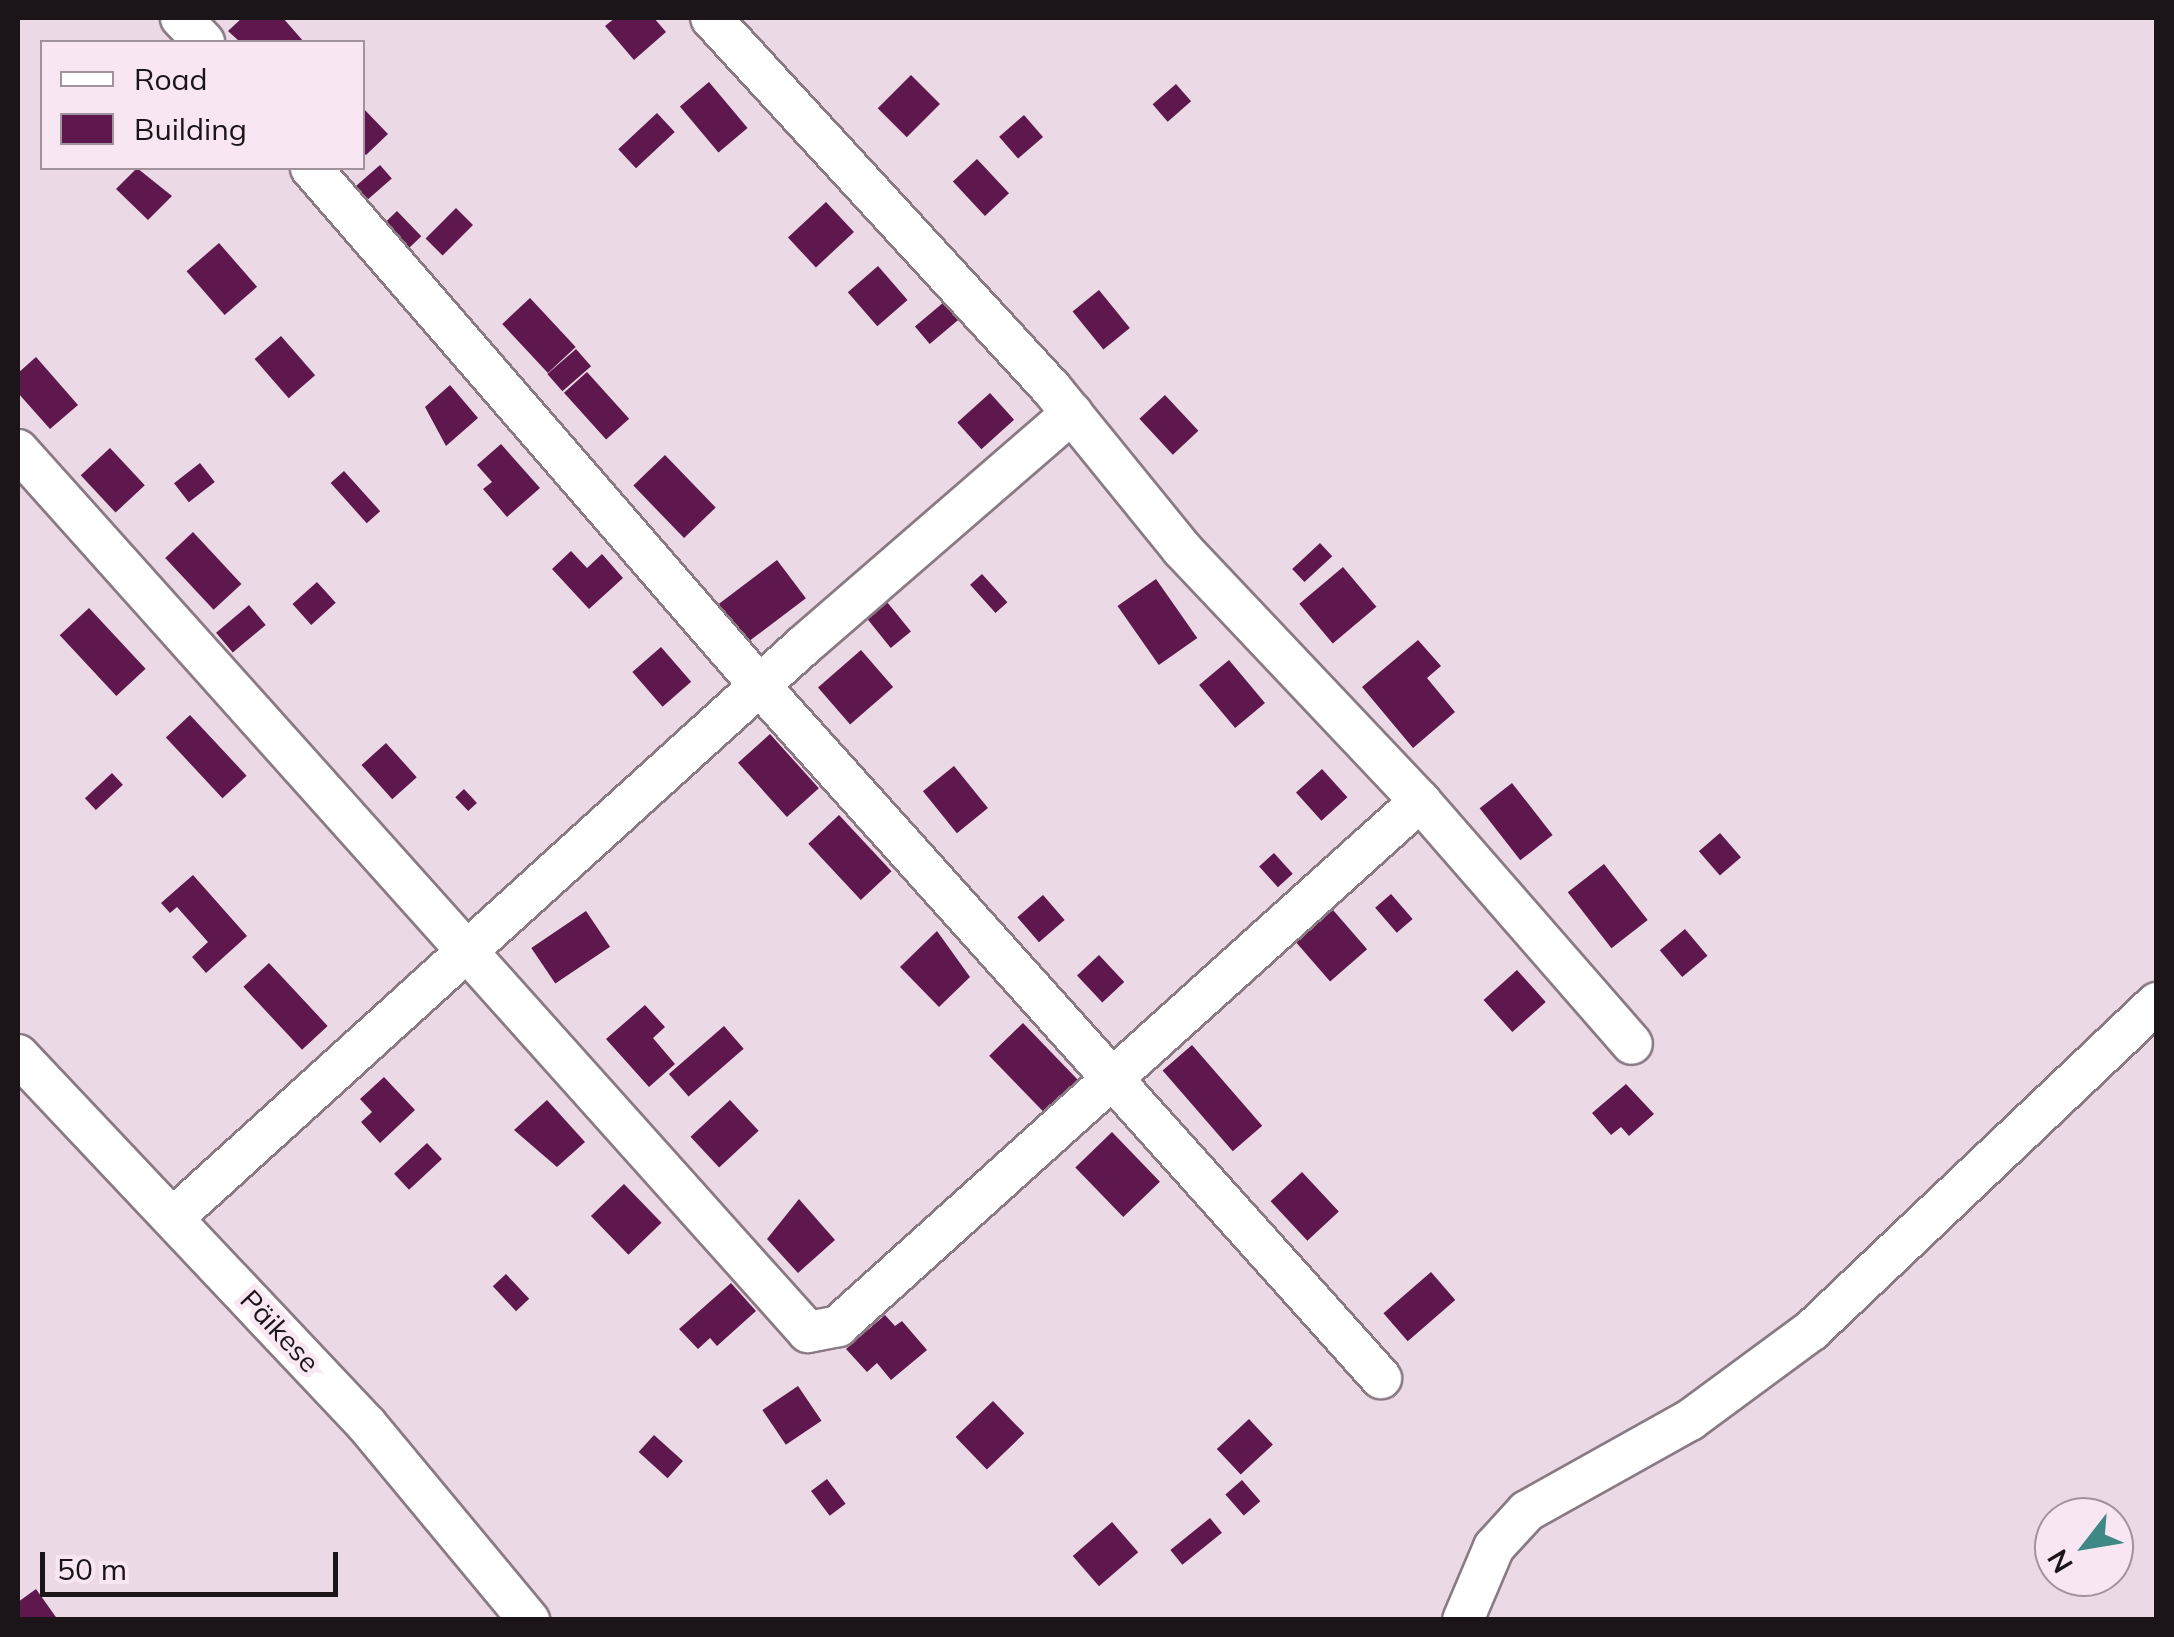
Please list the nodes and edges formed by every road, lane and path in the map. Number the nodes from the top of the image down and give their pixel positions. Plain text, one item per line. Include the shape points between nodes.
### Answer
1 (181, 18) edge
2 (711, 18) edge
3 (202, 40) edge
4 (312, 170) edge
5 (1072, 413) junction
6 (18, 450) edge
7 (760, 686) junction
8 (1420, 801) junction
9 (469, 951) junction
10 (2156, 1003) edge
11 (1632, 1044) dead end
12 (18, 1055) edge
13 (1113, 1073) junction
14 (174, 1218) junction
15 (1381, 1378) dead end
16 (530, 1620) edge
17 (1463, 1620) edge

1 - 3 street
2 - 5 street
4 - 7 street
5 - 7 street
5 - 8 street via 1182,549
6 - 9 street
7 - 9 street
7 - 13 street
8 - 11 street
8 - 13 street
9 - 13 street via 808,1332 838,1326
9 - 14 street
10 - 17 street via 1812,1330 1690,1420 1527,1511 1494,1548
12 - 14 street, Päikese
13 - 15 street
14 - 16 street, Päikese via 367,1425

